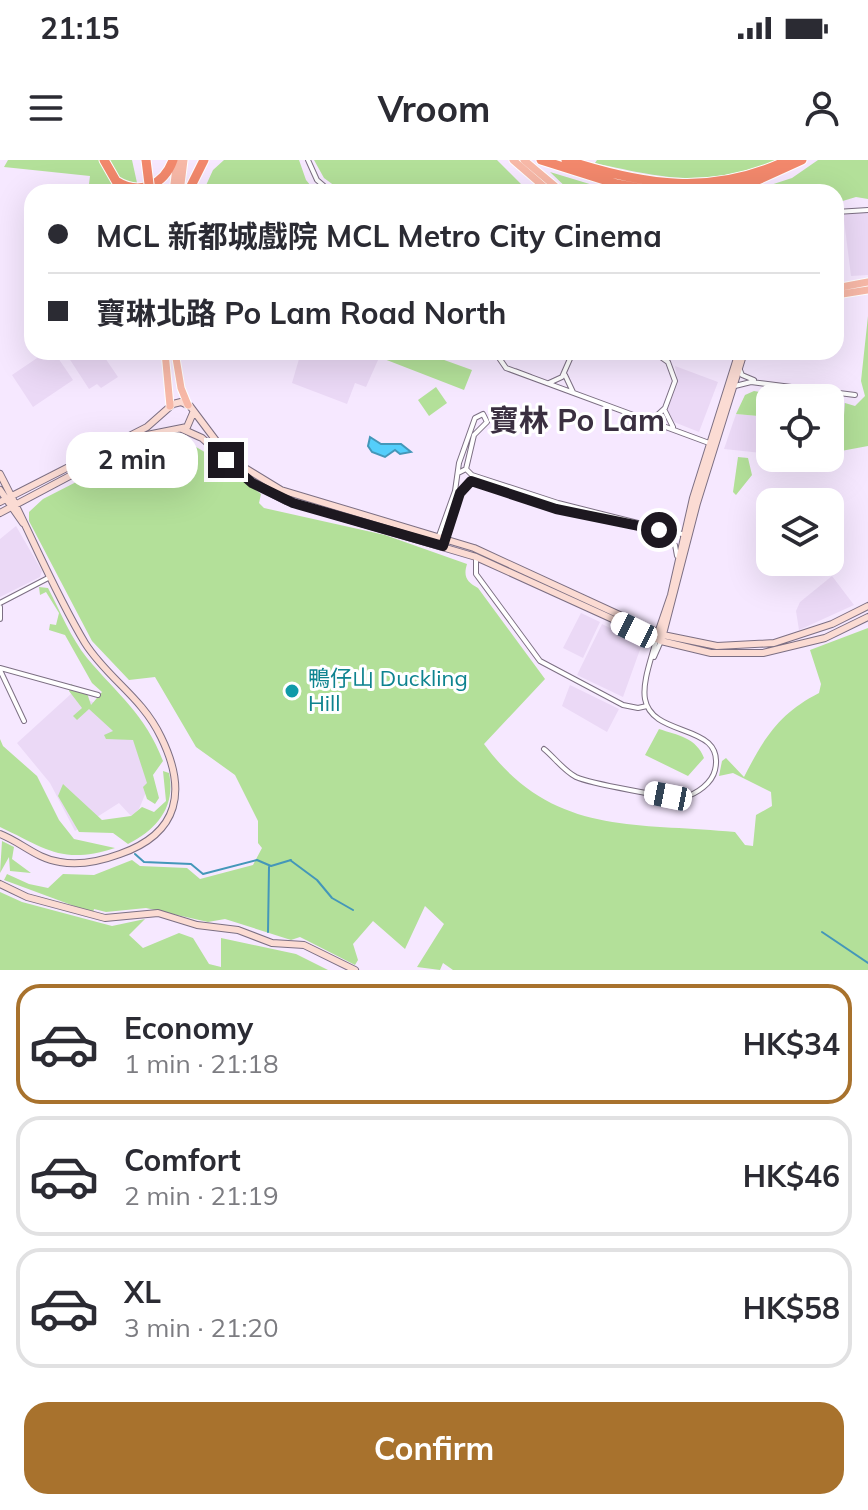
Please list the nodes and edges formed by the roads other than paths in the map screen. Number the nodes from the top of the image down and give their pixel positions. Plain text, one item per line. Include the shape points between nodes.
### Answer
1 (104, 160) edge
2 (146, 160) edge
3 (175, 160) edge
4 (184, 160) edge
5 (204, 160) edge
6 (308, 160) edge
7 (513, 160) edge
8 (524, 160) edge
9 (541, 160) edge
10 (566, 160) edge
11 (788, 160) edge
12 (802, 160) edge
13 (124, 184) edge
14 (147, 184) edge
15 (155, 184) edge
16 (174, 184) edge
17 (181, 184) edge
18 (192, 184) edge
19 (322, 184) edge
20 (541, 184) edge
21 (552, 184) edge
22 (617, 184) edge
23 (668, 184) edge
24 (704, 184) edge
25 (745, 184) edge
26 (868, 210) edge
27 (844, 212) edge
28 (868, 282) edge
29 (844, 286) edge
30 (868, 290) edge
31 (844, 294) edge
32 (166, 360) edge
33 (176, 360) edge
34 (500, 360) edge
35 (570, 360) edge
36 (665, 360) edge
37 (739, 360) edge
38 (741, 360) edge
39 (740, 369) junction
40 (566, 372) junction
41 (547, 383) junction
42 (764, 384) joint
43 (734, 386) junction
44 (574, 394) junction
45 (844, 394) edge
46 (855, 395) dead end
47 (190, 407) junction
48 (169, 408) junction
49 (665, 408) junction
50 (649, 421) junction
51 (180, 429) junction
52 (478, 429) junction
53 (675, 429) junction
54 (478, 438) dead end
55 (713, 444) junction
56 (466, 469) junction
57 (458, 473) junction
58 (0, 474) edge
59 (471, 478) junction
60 (458, 481) junction
61 (465, 484) junction
62 (3, 490) edge
63 (20, 492) junction
64 (4, 499) edge
65 (18, 506) junction
66 (0, 513) edge
67 (659, 530) junction
68 (686, 535) junction
69 (441, 541) junction
70 (476, 557) junction
71 (678, 559) junction
72 (50, 577) junction
73 (0, 605) edge
74 (868, 606) edge
75 (868, 617) edge
76 (0, 619) edge
77 (660, 637) junction
78 (0, 669) edge
79 (98, 695) dead end
80 (647, 706) junction
81 (24, 721) dead end
82 (544, 749) dead end
83 (2, 836) edge
84 (0, 884) edge
85 (355, 970) edge

1 - 13 highway via 108,172
2 - 14 highway, bridge
3 - 15 highway
3 - 16 main road
4 - 17 main road
5 - 18 highway
6 - 19 street
7 - 20 main road
8 - 21 main road
9 - 22 highway
10 - 23 highway
11 - 24 highway via 730,181
12 - 25 highway
26 - 27 street
28 - 29 main road
30 - 31 main road
32 - 48 main road
33 - 47 main road
34 - 41 street via 503,366
35 - 40 street
36 - 49 street via 675,375
37 - 55 main road
38 - 39 main road
39 - 42 street via 743,376
39 - 43 main road
40 - 41 street
40 - 44 street
41 - 44 street
42 - 43 street
43 - 55 main road
44 - 50 street
45 - 46 street
47 - 48 main road via 181,402
47 - 51 main road via 192,422
47 - 69 main road via 245,468 281,490
48 - 51 main road via 167,421
48 - 63 main road via 147,427
49 - 50 street
49 - 53 street
50 - 53 street
51 - 65 main road via 147,435
51 - 69 main road via 202,438 252,483 286,501
52 - 54 street
52 - 56 street
52 - 57 street via 487,422 483,414 475,418
53 - 55 street
55 - 68 main road
56 - 57 street
56 - 59 street
57 - 60 street
58 - 62 main road
59 - 61 street
59 - 67 street via 556,509
60 - 61 street
60 - 69 street
61 - 69 street
62 - 63 main road
62 - 64 main road
62 - 64 main road
63 - 64 main road
64 - 65 main road
65 - 66 main road
65 - 72 main road
67 - 68 street
67 - 71 street via 675,545
68 - 71 main road
68 - 77 main road
69 - 70 main road
69 - 77 main road via 517,566
70 - 77 main road
70 - 80 street via 476,574 540,661 623,705
71 - 77 main road
72 - 73 street
72 - 83 main road via 88,647 155,726 175,774 176,797 155,836 98,860 53,861
73 - 76 street
74 - 77 main road via 774,643 717,646
75 - 77 main road via 822,639 763,653 711,653
77 - 80 street via 645,688
78 - 79 street
78 - 81 street
80 - 82 street via 661,723 699,736 712,749 714,773 693,794 668,796 577,777
84 - 85 main road via 27,897 105,918 158,913 243,931 272,943 304,945

